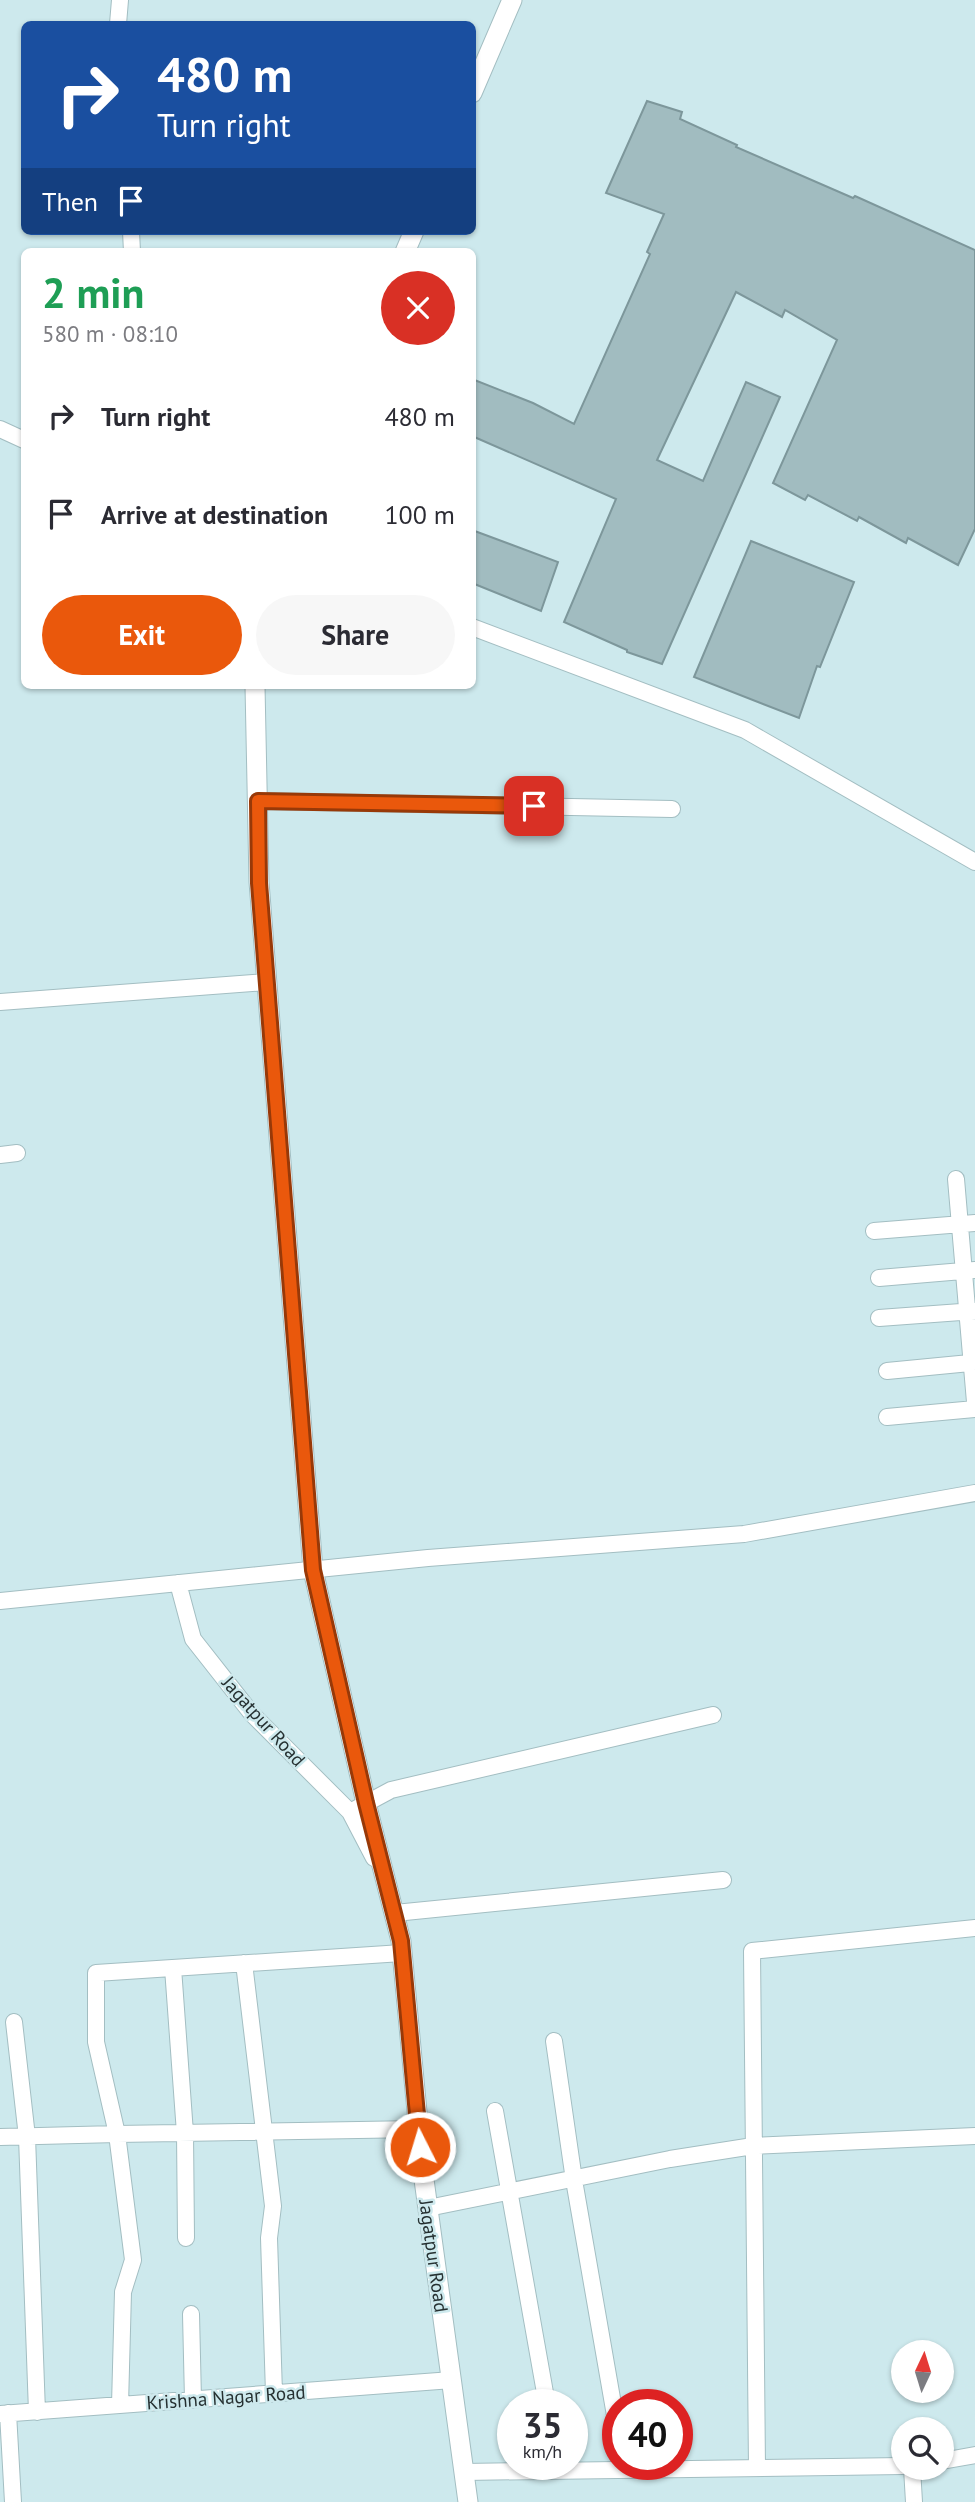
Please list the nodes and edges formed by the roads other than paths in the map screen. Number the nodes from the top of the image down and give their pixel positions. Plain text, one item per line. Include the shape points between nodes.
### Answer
1 (120, 0) edge
2 (512, 0) edge
3 (118, 21) edge
4 (476, 84) edge
5 (0, 429) edge
6 (21, 439) edge
7 (476, 629) edge
8 (255, 689) edge
9 (258, 801) junction
10 (672, 809) dead end
11 (975, 862) edge
12 (267, 982) junction
13 (0, 1002) edge
14 (17, 1153) dead end
15 (0, 1155) edge
16 (956, 1180) dead end
17 (967, 1224) edge
18 (874, 1231) dead end
19 (969, 1271) edge
20 (879, 1278) dead end
21 (971, 1311) edge
22 (878, 1318) dead end
23 (970, 1363) junction
24 (887, 1371) dead end
25 (975, 1402) edge
26 (975, 1409) edge
27 (887, 1417) dead end
28 (975, 1493) edge
29 (313, 1570) junction
30 (178, 1583) junction
31 (0, 1601) edge
32 (713, 1715) dead end
33 (358, 1807) junction
34 (723, 1880) dead end
35 (395, 1913) junction
36 (975, 1928) edge
37 (402, 1953) junction
38 (244, 1963) junction
39 (173, 1968) junction
40 (14, 2022) dead end
41 (554, 2041) dead end
42 (495, 2111) dead end
43 (418, 2129) junction
44 (266, 2132) junction
45 (185, 2133) junction
46 (117, 2134) junction
47 (975, 2136) edge
48 (0, 2137) edge
49 (27, 2137) junction
50 (753, 2146) junction
51 (574, 2180) junction
52 (508, 2191) junction
53 (428, 2208) junction
54 (186, 2238) dead end
55 (191, 2314) dead end
56 (452, 2380) junction
57 (544, 2389) edge
58 (610, 2389) edge
59 (274, 2393) junction
60 (193, 2400) junction
61 (121, 2405) junction
62 (37, 2412) junction
63 (4, 2413) edge
64 (975, 2455) edge
65 (954, 2459) edge
66 (891, 2466) edge
67 (757, 2468) junction
68 (464, 2472) junction
69 (913, 2480) edge
70 (13, 2502) edge
71 (468, 2502) edge
72 (914, 2502) edge

1 - 3 street
2 - 4 street
5 - 6 street
7 - 11 street via 745,730
8 - 9 street, Jagatpur Road
9 - 10 street
9 - 12 street, Jagatpur Road
12 - 13 street
12 - 29 street, Jagatpur Road
14 - 15 street
16 - 17 street
17 - 18 street
17 - 19 street
19 - 20 street
19 - 21 street
21 - 22 street
21 - 23 street
23 - 24 street
23 - 25 street
26 - 27 street
28 - 29 street via 744,1534
29 - 30 street
29 - 33 street, Jagatpur Road
30 - 31 street
30 - 33 street, Jagatpur Road via 193,1639 252,1714
32 - 33 street via 391,1790
33 - 35 street, Jagatpur Road
34 - 35 street
35 - 37 street, Jagatpur Road
36 - 50 street via 752,1951
37 - 38 street
37 - 43 street, Jagatpur Road
38 - 39 street
38 - 44 street
39 - 45 street
39 - 46 street via 96,1973 96,2042
40 - 49 street
41 - 51 street
42 - 52 street
43 - 44 street
43 - 53 street, Jagatpur Road
44 - 45 street
44 - 59 street via 273,2206
45 - 46 street
45 - 54 street
46 - 49 street
46 - 61 street via 133,2260 123,2292
47 - 50 street
48 - 49 street
49 - 62 street
50 - 51 street
50 - 67 street
51 - 52 street
51 - 58 street
52 - 53 street
52 - 57 street
53 - 56 street, Jagatpur Road
55 - 60 street
56 - 59 street, Krishna Nagar Road
56 - 68 street, Jagatpur Road
59 - 60 street, Krishna Nagar Road
60 - 61 street, Krishna Nagar Road
61 - 62 street, Krishna Nagar Road
62 - 63 street, Krishna Nagar Road
63 - 70 street
64 - 65 street
66 - 67 street
67 - 68 street
68 - 71 street, Jagatpur Road
69 - 72 street

